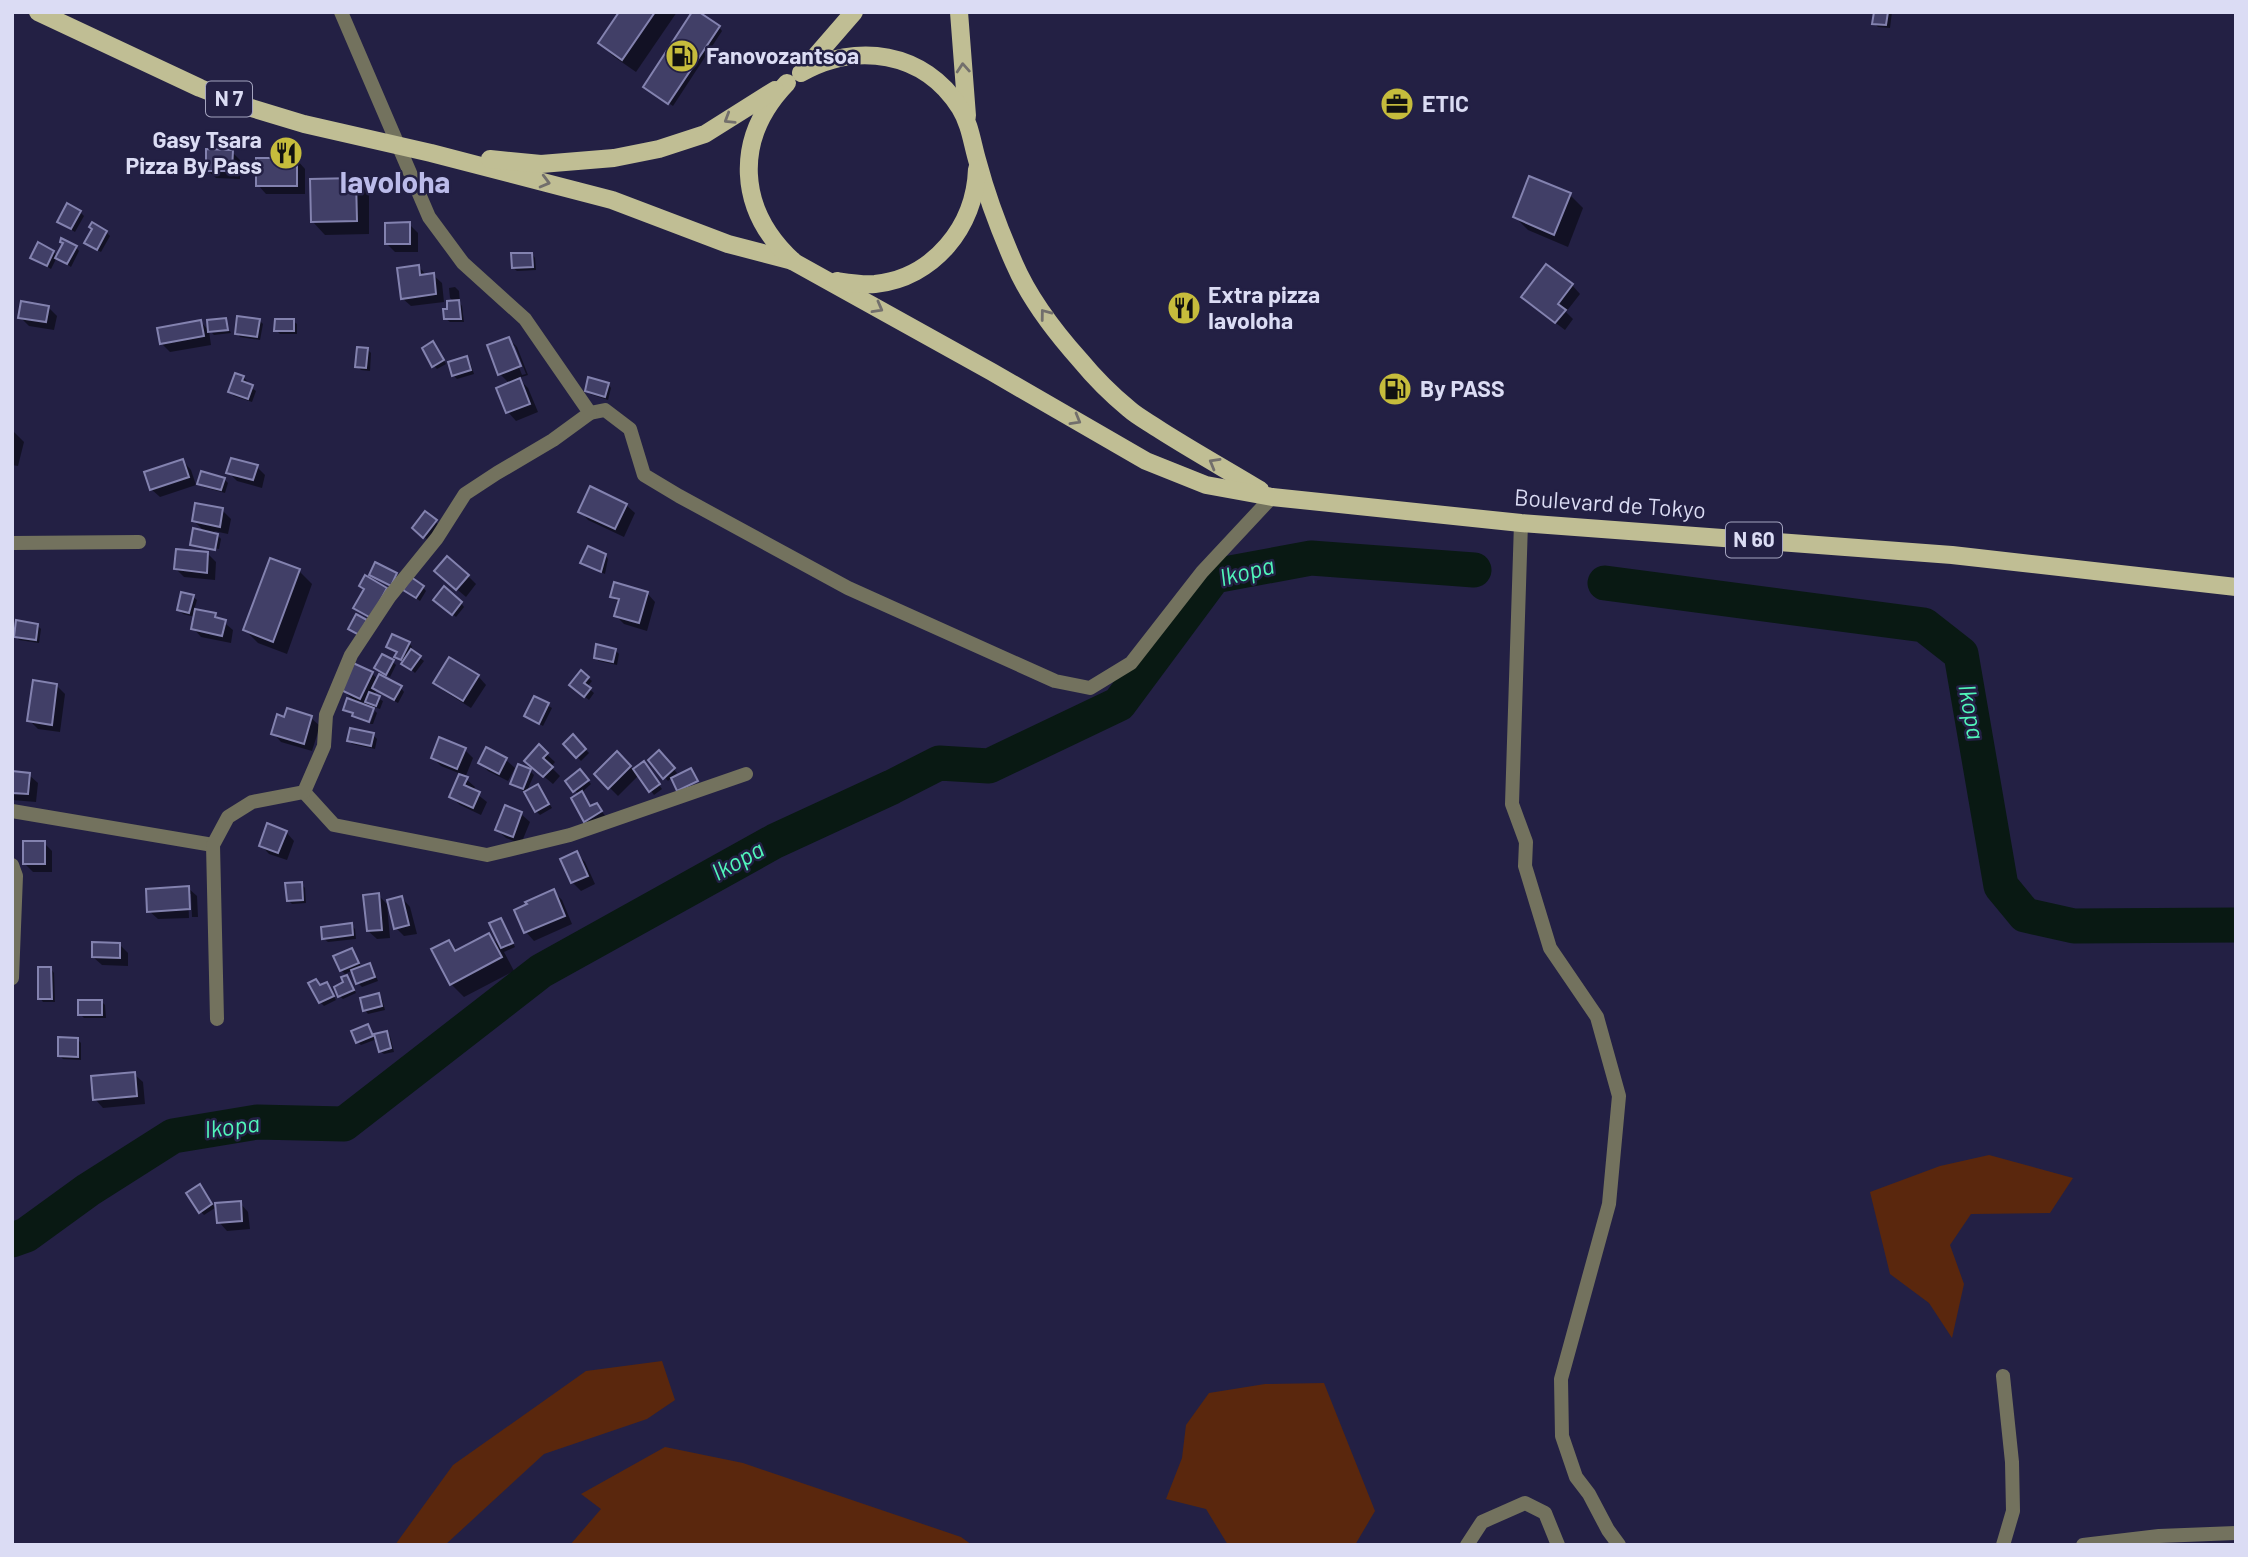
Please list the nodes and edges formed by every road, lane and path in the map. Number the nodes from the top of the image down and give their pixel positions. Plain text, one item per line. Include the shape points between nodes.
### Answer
1 (38, 12) edge
2 (341, 12) edge
3 (854, 12) edge
4 (959, 12) edge
5 (794, 78) junction
6 (968, 123) junction
7 (399, 147) junction
8 (431, 153) junction
9 (977, 162) junction
10 (794, 261) junction
11 (818, 275) junction
12 (590, 413) junction
13 (1272, 497) junction
14 (1521, 523) junction
15 (139, 541) dead end
16 (12, 543) edge
17 (2236, 587) edge
18 (746, 774) dead end
19 (304, 792) junction
20 (12, 811) edge
21 (213, 845) junction
22 (12, 865) edge
23 (12, 978) edge
24 (217, 1019) dead end
25 (2003, 1376) dead end
26 (2236, 1533) edge
27 (1467, 1545) edge
28 (1558, 1545) edge
29 (1619, 1545) edge
30 (2003, 1545) edge
31 (2083, 1545) edge

1 - 7 main road, N 7 via 248,107
2 - 7 street
3 - 5 main road
6 -> 4 main road
5 - 6 main road via 816,64 842,57 887,57 935,80
5 -> 8 main road via 705,134 648,152 541,164
5 - 10 main road via 774,96 756,129 749,164 756,210 769,235
6 - 9 main road
7 - 8 main road, N 7
7 - 12 street via 429,217 463,263 525,318
8 -> 10 main road via 612,200 728,244
9 - 11 main road via 966,219 957,236 929,263 913,273 875,284
13 -> 9 main road via 1129,410 1080,360 1038,306 1016,267
10 - 11 main road
11 -> 13 main road, Boulevard de Tokyo via 1146,461 1206,485
12 - 13 street via 605,410 630,429 644,474 679,496 848,588 1055,681 1090,688 1131,663 1202,572
12 - 19 street via 465,494 351,655 326,715 324,746
13 - 14 main road, Boulevard de Tokyo / N 60
14 - 17 main road, Boulevard de Tokyo / N 60 via 1952,555
14 - 29 street via 1512,804 1526,842 1525,866 1550,948 1597,1017 1619,1096 1609,1204 1561,1379 1562,1437 1576,1477
15 - 16 street
18 - 19 street via 570,835 487,855 334,825
19 - 21 street via 251,802 228,817
20 - 21 street
21 - 24 street
22 - 23 street via 16,876
25 - 30 street via 2013,1511
26 - 31 street
27 - 28 street via 1482,1522 1525,1503 1545,1513

